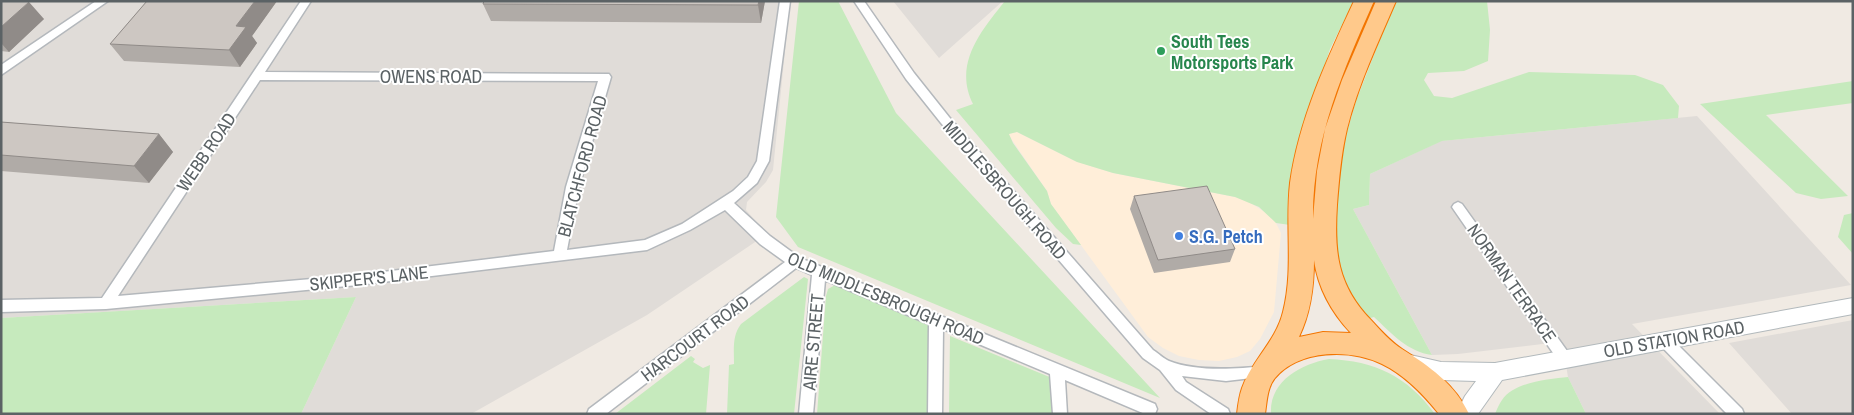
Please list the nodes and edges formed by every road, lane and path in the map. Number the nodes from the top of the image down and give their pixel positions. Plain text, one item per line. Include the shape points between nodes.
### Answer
1 (103, 1) edge
2 (306, 1) edge
3 (785, 1) edge
4 (859, 1) edge
5 (1364, 1) edge
6 (1386, 1) edge
7 (1, 71) edge
8 (257, 76) junction
9 (605, 77) joint
10 (726, 203) junction
11 (1458, 207) dead end
12 (560, 255) junction
13 (795, 262) junction
14 (819, 271) junction
15 (106, 303) junction
16 (1, 306) edge
17 (1853, 306) edge
18 (936, 320) junction
19 (1665, 341) junction
20 (1396, 359) junction
21 (1565, 359) junction
22 (1165, 366) junction
23 (1268, 368) junction
24 (1056, 371) junction
25 (1495, 372) junction
26 (1150, 409) dead end
27 (594, 414) edge
28 (806, 414) edge
29 (935, 414) edge
30 (1060, 414) edge
31 (1223, 414) edge
32 (1251, 414) edge
33 (1454, 414) edge
34 (1467, 414) edge
35 (1737, 414) edge

1 - 7 street
2 - 8 street, WEBB ROAD
3 - 10 street via 763,161 748,186
4 - 22 street, MIDDLESBROUGH ROAD via 910,76 945,120 1148,354
5 - 23 highway via 1329,78 1310,141 1302,184 1300,294 1296,314
6 - 20 highway via 1348,91 1336,131 1327,177 1325,258 1334,288 1351,315
8 - 9 street, OWENS ROAD
8 - 15 street, WEBB ROAD
9 - 12 street, BLATCHFORD ROAD via 569,201
10 - 12 street, SKIPPER'S LANE via 686,227 646,245
10 - 13 street, OLD MIDDLESBROUGH ROAD
11 - 21 street, NORMAN TERRACE
12 - 15 street, SKIPPER'S LANE via 358,280
13 - 14 street, OLD MIDDLESBROUGH ROAD
13 - 27 street, HARCOURT ROAD
14 - 18 street, OLD MIDDLESBROUGH ROAD
14 - 28 street, AIRE STREET
15 - 16 street, SKIPPER'S LANE
17 - 19 main road, OLD STATION ROAD
18 - 24 street, OLD MIDDLESBROUGH ROAD
18 - 29 street
19 - 21 main road, OLD STATION ROAD
19 - 35 street
20 - 23 highway via 1363,346 1311,344 1288,351
20 - 25 main road, OLD STATION ROAD via 1441,371
20 - 33 highway via 1425,378 1443,396
21 - 25 main road, OLD STATION ROAD
22 - 23 street, MIDDLESBROUGH ROAD via 1212,376 1232,376
22 - 31 street, MIDDLESBROUGH ROAD via 1181,386
23 - 32 highway via 1258,381
24 - 26 street, OLD MIDDLESBROUGH ROAD
24 - 30 street
25 - 34 main road

